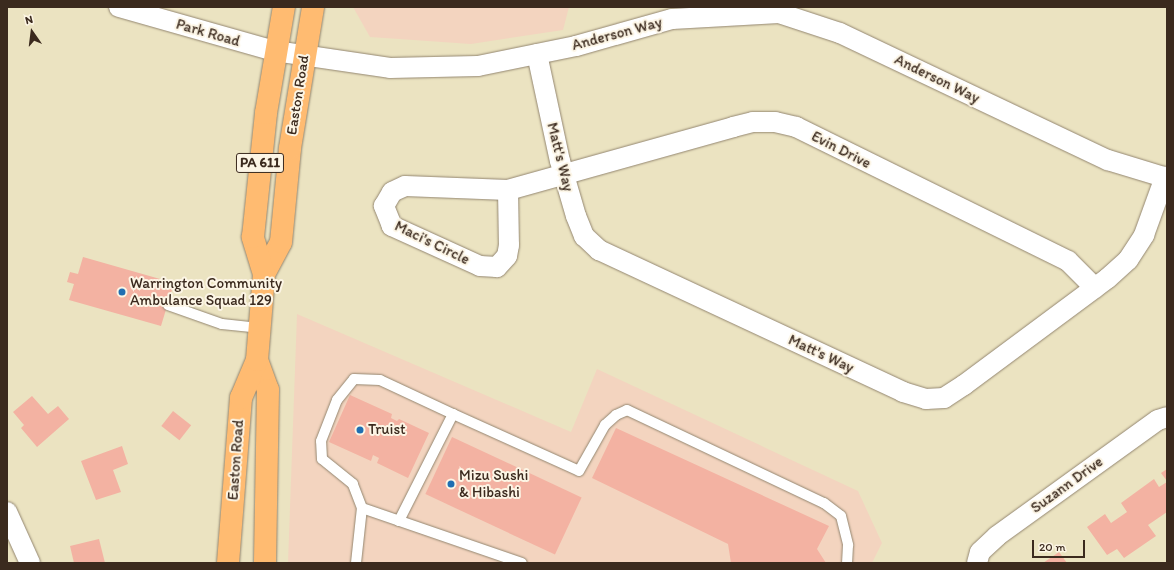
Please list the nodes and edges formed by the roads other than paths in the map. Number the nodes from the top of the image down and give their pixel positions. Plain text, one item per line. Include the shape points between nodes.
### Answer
1 (119, 7) edge
2 (284, 7) edge
3 (313, 7) edge
4 (767, 10) edge
5 (275, 51) junction
6 (537, 54) junction
7 (304, 57) junction
8 (563, 174) junction
9 (1166, 178) edge
10 (508, 190) junction
11 (264, 274) junction
12 (1095, 288) junction
13 (168, 305) dead end
14 (259, 328) junction
15 (257, 360) junction
16 (453, 414) junction
17 (1167, 416) edge
18 (362, 508) junction
19 (9, 520) edge
20 (399, 521) junction
21 (30, 563) edge
22 (228, 563) edge
23 (264, 563) edge
24 (356, 563) edge
25 (522, 563) edge
26 (847, 563) edge
27 (977, 563) edge

1 - 5 street, Park Road
2 - 5 highway, Easton Road / PA 611
3 - 7 highway, Easton Road / PA 611
4 - 6 street, Anderson Way via 672,19 576,46
4 - 9 street, Anderson Way via 840,32 1108,160
5 - 7 street, Anderson Way
5 - 11 highway, Easton Road / PA 611 via 253,237
6 - 7 street, Anderson Way via 478,66 390,68
6 - 8 street, Matt's Way
7 - 11 highway, Easton Road / PA 611 via 290,148 281,242
8 - 10 street, Maci's Circle
8 - 12 street, Evin Drive via 753,122 775,122 796,127 1068,261
8 - 12 street, Matt's Way via 584,236 599,250 903,392 926,399 944,398 964,385
9 - 12 street, Matt's Way via 1144,235 1128,260
10 - 10 street, Maci's Circle via 509,244 507,256 497,267 480,266 392,226 384,206 392,192 405,186
11 - 14 highway, Easton Road / PA 611
13 - 14 lane via 222,324
14 - 15 highway, Easton Road / PA 611
15 - 22 highway, Easton Road / PA 611 via 241,398
15 - 23 highway, Easton Road / PA 611 via 268,390
16 - 18 lane via 380,380 354,379 337,400 321,440 322,459 353,484
16 - 20 lane
16 - 26 lane via 579,471 605,425 616,414 627,410 824,503 840,516 848,545
17 - 27 street, Suzann Drive via 997,536 980,552
18 - 20 lane
18 - 24 lane
19 - 21 street
20 - 25 lane

